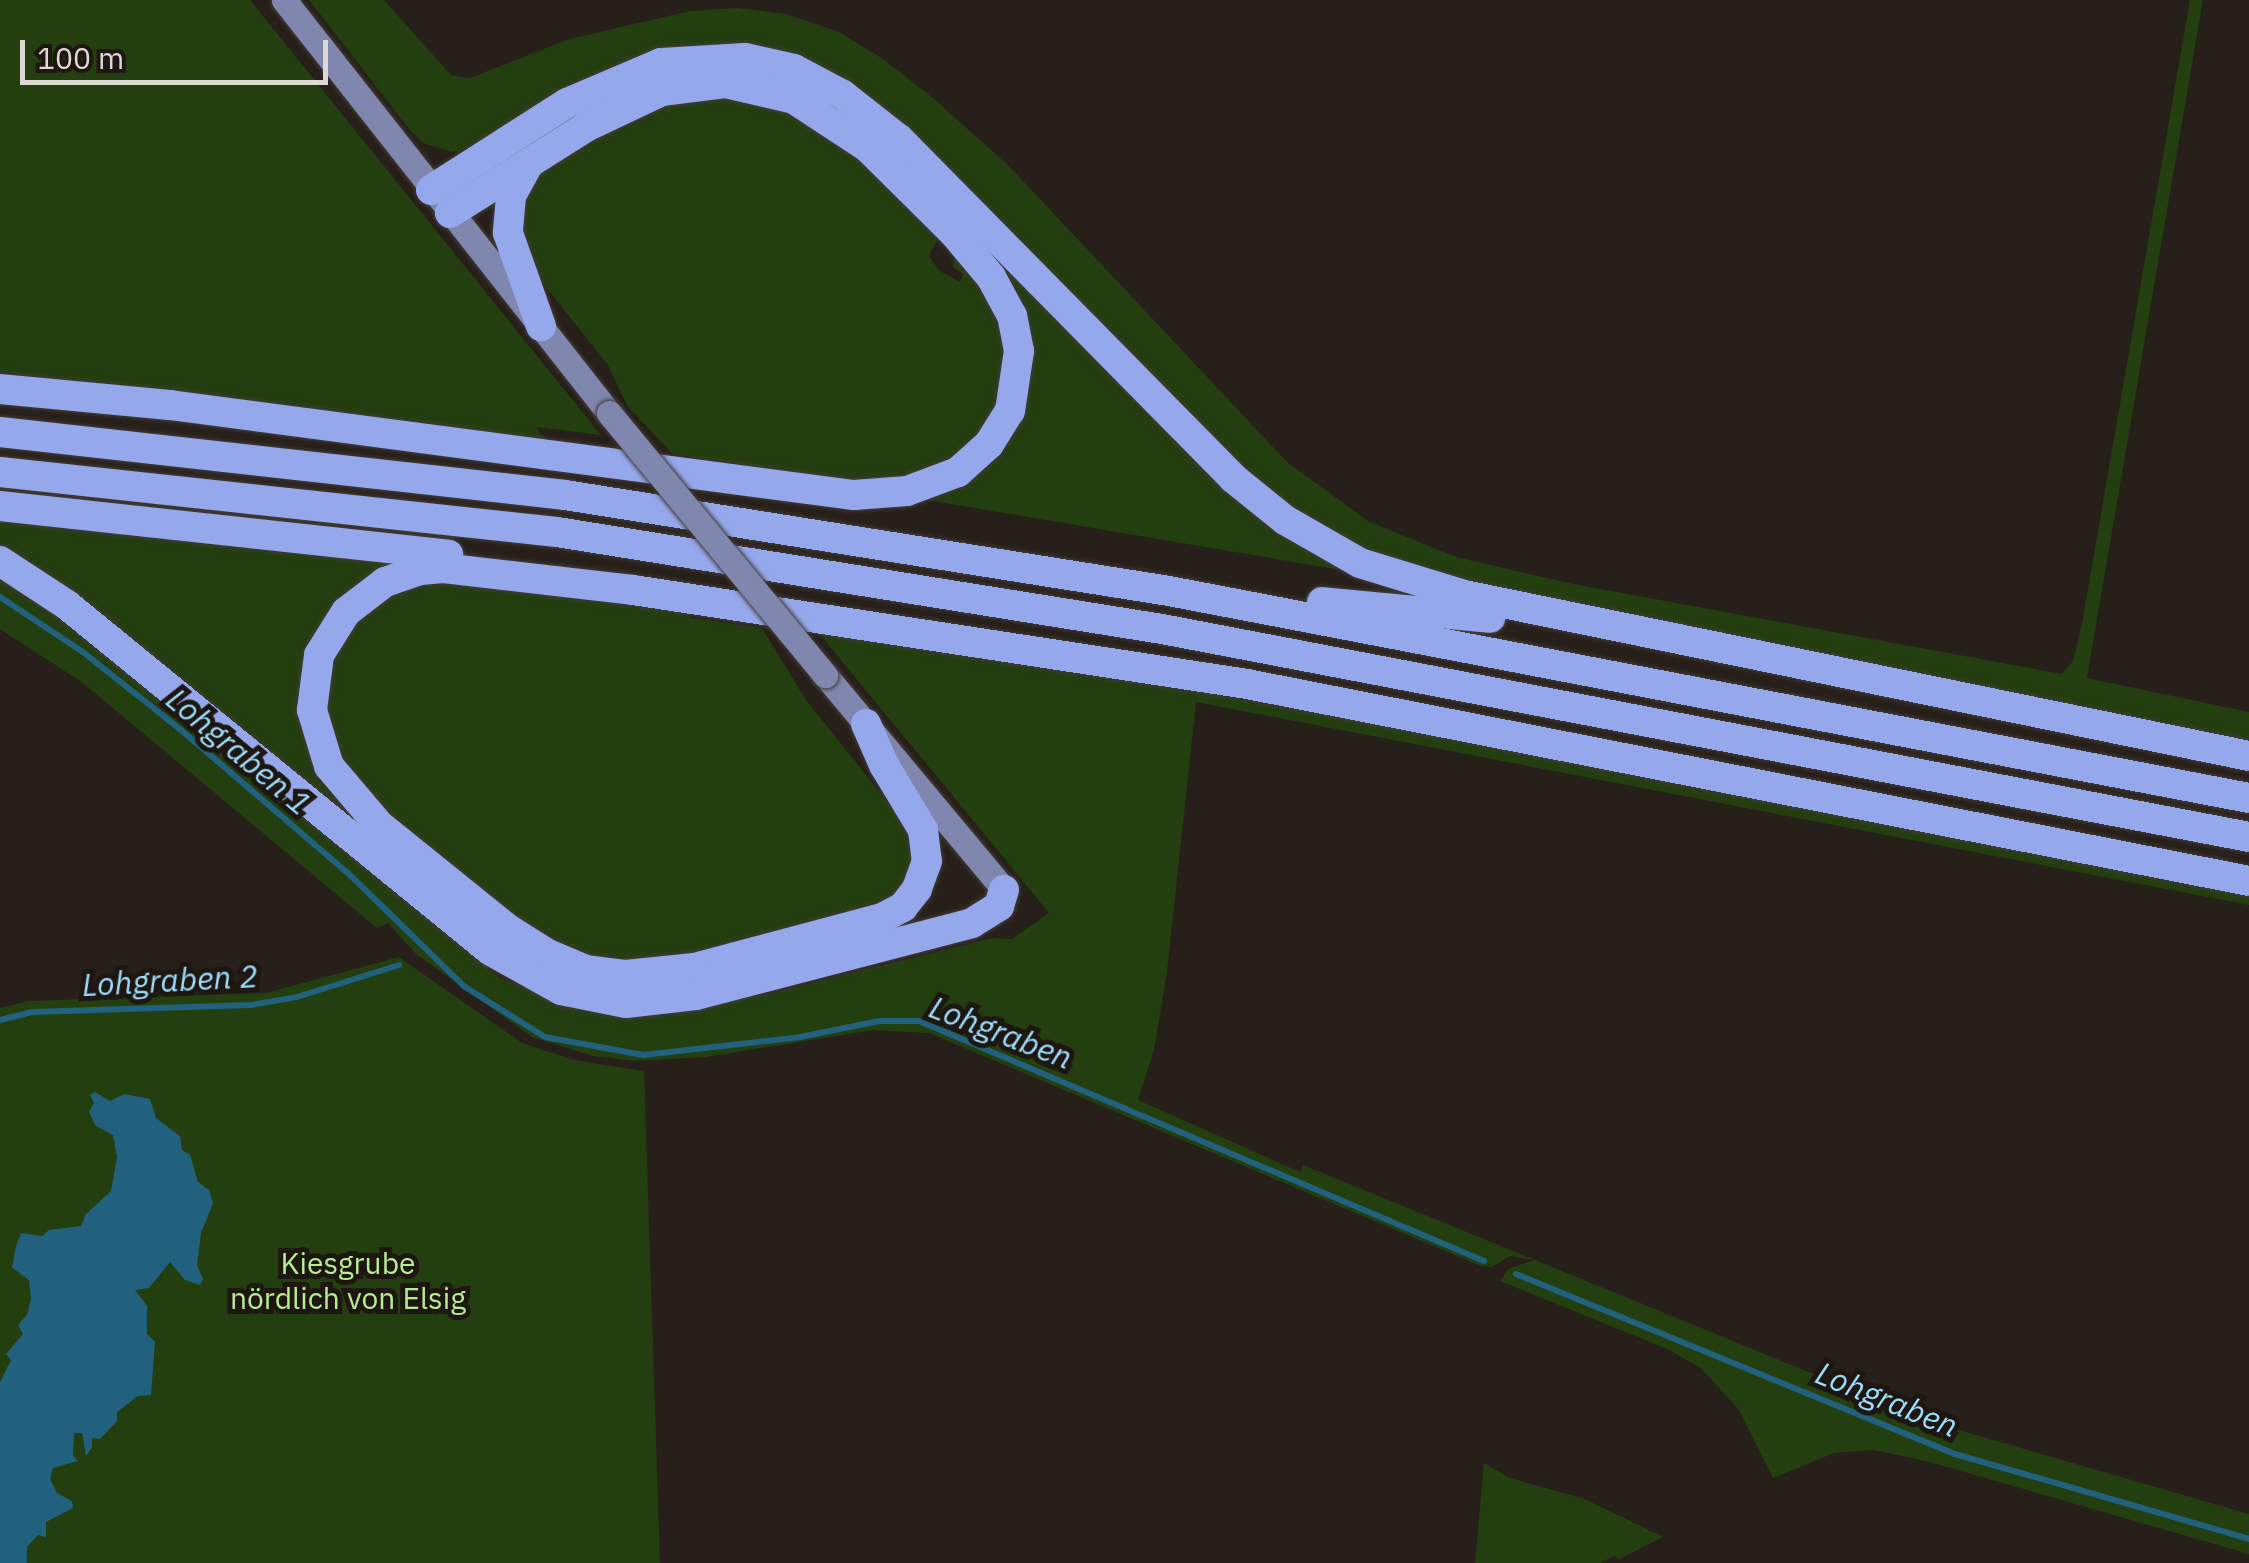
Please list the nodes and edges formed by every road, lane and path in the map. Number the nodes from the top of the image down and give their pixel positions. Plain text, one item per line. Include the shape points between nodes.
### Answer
1 (284, 0) edge
2 (528, 164) junction
3 (440, 202) junction
4 (541, 326) junction
5 (0, 390) edge
6 (0, 432) edge
7 (0, 472) edge
8 (0, 506) edge
9 (0, 562) edge
10 (632, 590) junction
11 (1169, 591) junction
12 (1699, 646) junction
13 (866, 724) junction
14 (2249, 756) edge
15 (2249, 798) edge
16 (2249, 837) edge
17 (2249, 881) edge
18 (1004, 890) joint

1 - 3 main road
2 - 3 highway
2 - 4 highway via 511,196 508,233
2 - 5 highway via 612,113 681,86 749,85 816,111 896,174 976,256 1003,296 1020,351 1016,391 999,431 976,458 942,480 854,495 170,404
3 - 4 main road
3 - 12 highway via 578,96 661,63 745,58 794,69 899,139 1232,478 1298,528 1360,563 1430,588
4 - 13 main road, bridge
6 - 11 highway via 565,495
7 - 16 highway via 558,532 1162,628
8 - 10 highway via 442,554
9 - 18 highway via 81,616 491,951 560,990 626,1003 696,995 972,923 999,906
10 - 13 highway via 443,568 402,575 346,612 314,674 315,730 343,786 380,825 546,954 586,970 647,975 895,913 917,888 927,848 915,810
10 - 17 highway via 1248,684
11 - 12 highway via 1535,622
11 - 15 highway
12 - 14 highway
13 - 18 main road

